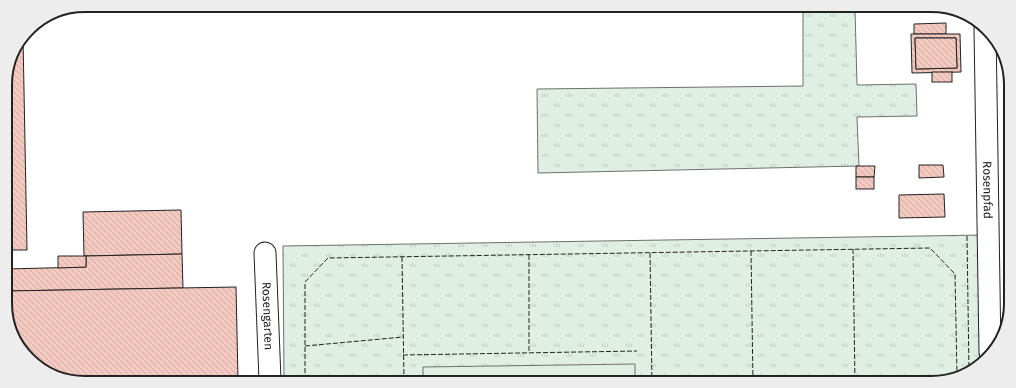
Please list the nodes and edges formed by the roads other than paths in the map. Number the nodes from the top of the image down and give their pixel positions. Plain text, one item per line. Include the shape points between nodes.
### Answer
1 (986, 37) edge
2 (266, 253) dead end
3 (990, 347) edge
4 (270, 376) edge

1 - 3 street, Rosenpfad
2 - 4 street, Rosengarten

